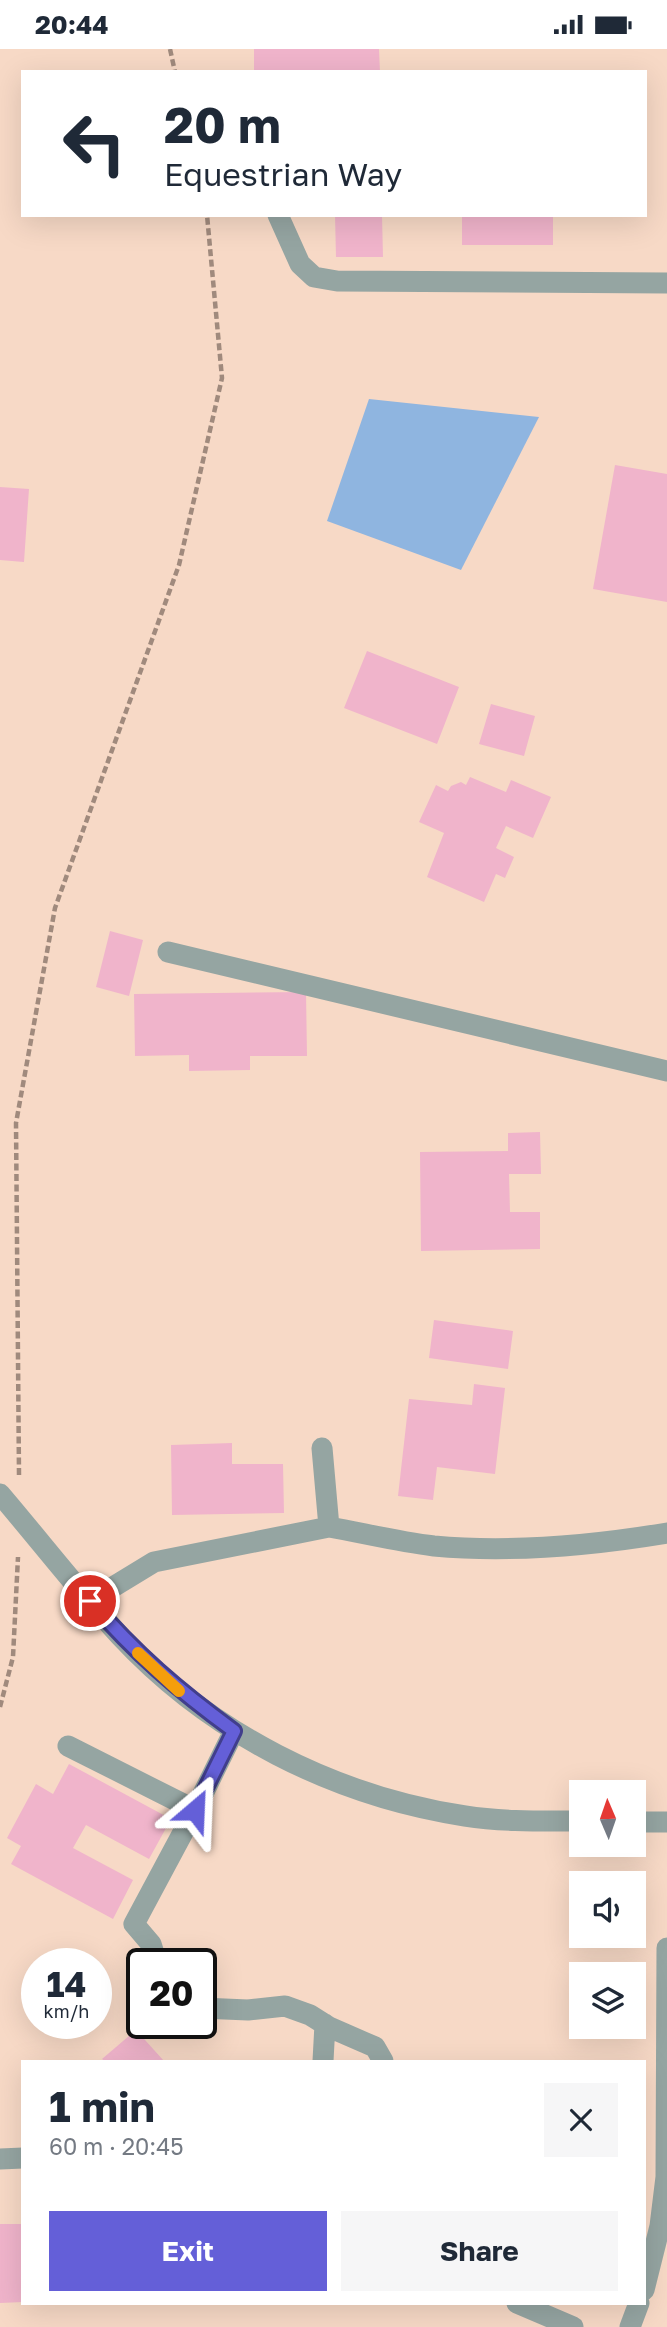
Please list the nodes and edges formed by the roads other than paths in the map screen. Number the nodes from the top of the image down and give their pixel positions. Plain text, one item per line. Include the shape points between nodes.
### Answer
1 (279, 217) edge
2 (667, 283) edge
3 (168, 952) dead end
4 (667, 1071) edge
5 (322, 1448) dead end
6 (0, 1494) edge
7 (329, 1527) junction
8 (667, 1533) edge
9 (90, 1601) junction
10 (234, 1731) junction
11 (68, 1746) dead end
12 (195, 1810) junction
13 (569, 1821) edge
14 (646, 1822) edge
15 (667, 1822) edge
16 (152, 1948) edge
17 (667, 1948) edge
18 (217, 2009) edge
19 (325, 2024) junction
20 (323, 2060) edge
21 (382, 2060) edge
22 (21, 2158) edge
23 (0, 2159) edge
24 (646, 2282) edge
25 (522, 2305) edge
26 (638, 2305) edge
27 (573, 2327) edge
28 (630, 2327) edge

1 - 2 street via 300,264 314,277 337,282
3 - 4 street
5 - 7 street
6 - 9 street
7 - 8 street via 433,1545 530,1550
7 - 9 street via 154,1562
9 - 10 street via 174,1688
10 - 12 street
10 - 13 street via 345,1786 392,1801 465,1816
11 - 12 street
12 - 16 street via 134,1924
14 - 15 street
17 - 24 street via 666,2177
18 - 19 street via 285,2006
19 - 20 street
19 - 21 street via 375,2047
22 - 23 street
25 - 27 street
26 - 28 street

